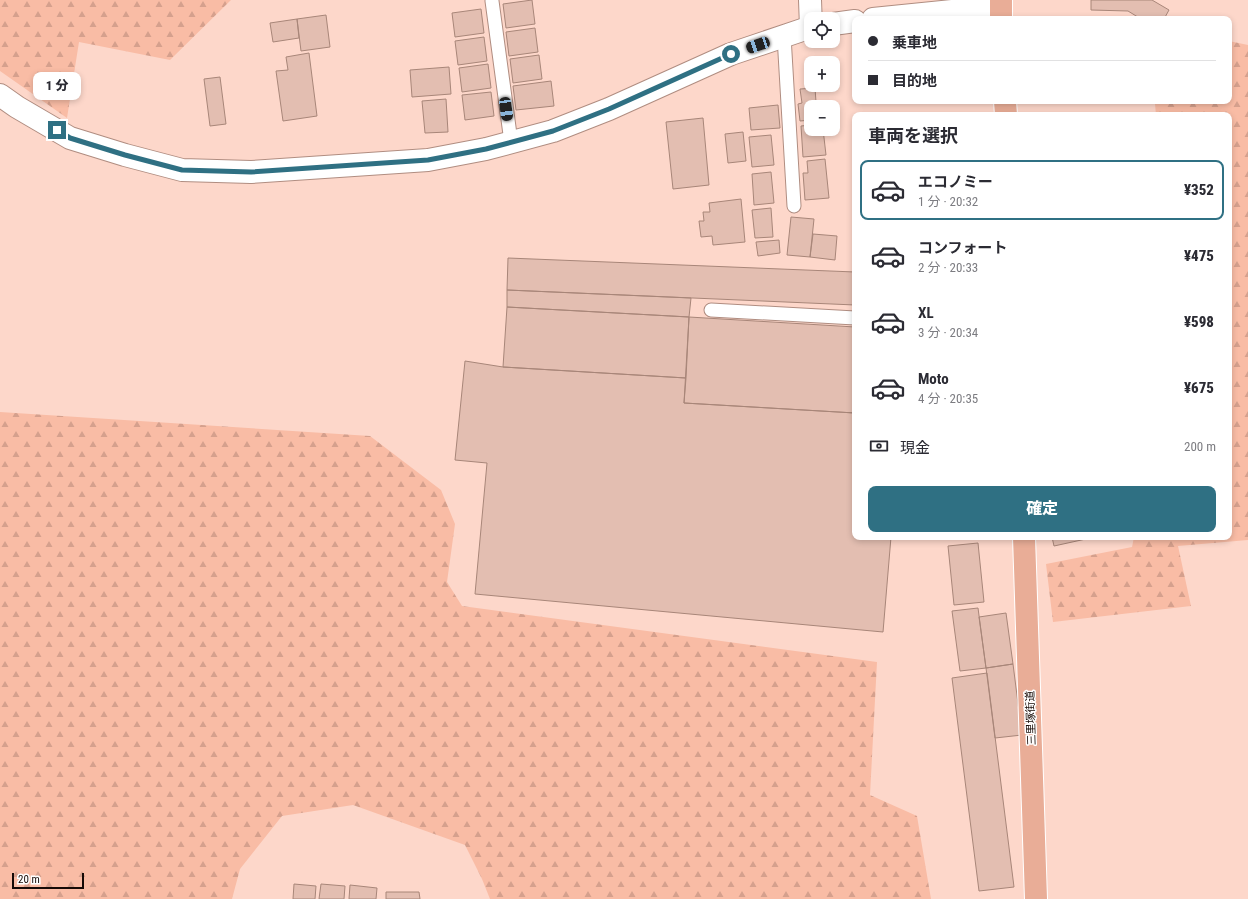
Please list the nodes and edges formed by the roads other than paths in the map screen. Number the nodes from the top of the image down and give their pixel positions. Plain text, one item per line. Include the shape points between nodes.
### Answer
1 (810, 0) edge
2 (492, 1) edge
3 (1001, 8) edge
4 (810, 12) edge
5 (909, 16) edge
6 (852, 21) edge
7 (840, 23) edge
8 (804, 29) edge
9 (784, 36) junction
10 (0, 95) edge
11 (511, 142) junction
12 (794, 206) dead end
13 (711, 310) dead end
14 (852, 318) edge
15 (1024, 540) edge
16 (1036, 899) edge

1 - 4 street
2 - 11 lane
3 - 5 street
6 - 7 street
8 - 9 street
9 - 11 street via 731,54 609,109 553,131
9 - 12 lane
10 - 11 street via 70,138 182,170 251,172 428,160
13 - 14 lane
15 - 16 main road, 三里塚街道

